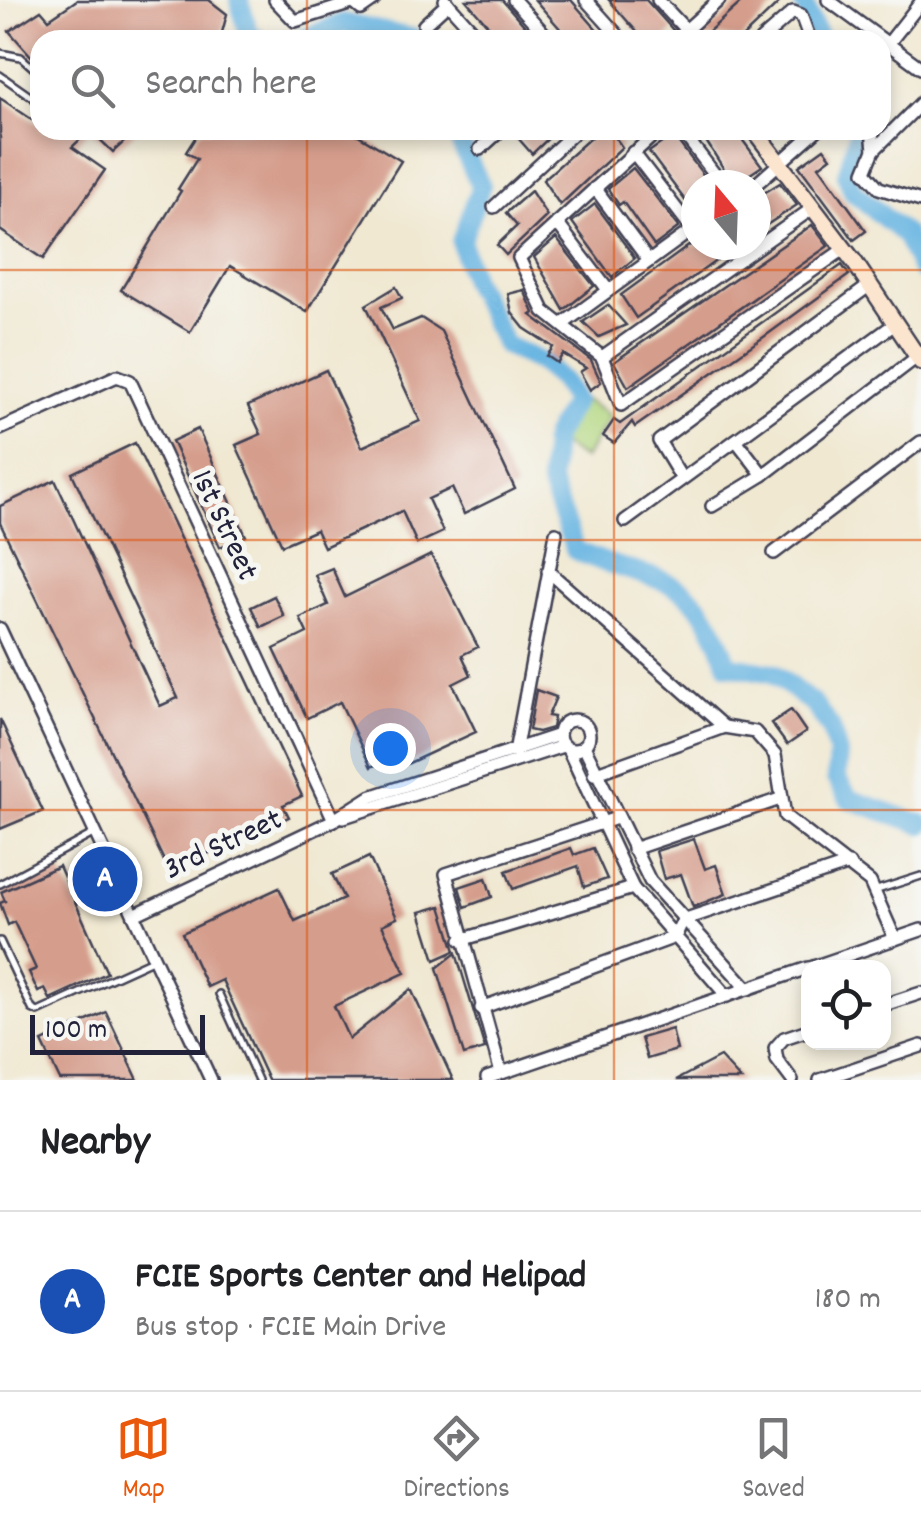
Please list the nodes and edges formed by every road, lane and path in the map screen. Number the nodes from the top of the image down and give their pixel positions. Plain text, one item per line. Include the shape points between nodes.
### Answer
1 (274, 0) edge
2 (374, 0) edge
3 (514, 0) edge
4 (586, 0) edge
5 (658, 0) edge
6 (719, 0) edge
7 (828, 0) edge
8 (447, 1) edge
9 (921, 2) edge
10 (354, 4) edge
11 (424, 25) dead end
12 (472, 30) edge
13 (541, 30) edge
14 (613, 30) edge
15 (686, 30) joint
16 (772, 30) edge
17 (806, 30) edge
18 (863, 30) edge
19 (891, 41) edge
20 (891, 52) edge
21 (0, 53) edge
22 (30, 65) edge
23 (921, 68) edge
24 (0, 75) edge
25 (30, 96) edge
26 (921, 103) edge
27 (891, 133) edge
28 (490, 140) edge
29 (561, 140) edge
30 (647, 140) edge
31 (689, 140) edge
32 (762, 140) edge
33 (807, 140) edge
34 (873, 140) edge
35 (884, 140) edge
36 (480, 150) dead end
37 (874, 150) junction
38 (634, 152) junction
39 (781, 166) junction
40 (712, 170) edge
41 (771, 173) edge
42 (595, 188) junction
43 (919, 201) edge
44 (494, 206) dead end
45 (813, 208) junction
46 (681, 212) edge
47 (557, 222) junction
48 (681, 238) edge
49 (844, 249) junction
50 (649, 261) junction
51 (870, 285) junction
52 (608, 290) junction
53 (564, 323) junction
54 (896, 323) junction
55 (602, 357) junction
56 (919, 359) edge
57 (0, 429) edge
58 (736, 440) junction
59 (921, 442) edge
60 (763, 474) junction
61 (682, 479) junction
62 (712, 506) dead end
63 (625, 521) dead end
64 (556, 533) dead end
65 (774, 553) dead end
66 (548, 571) junction
67 (0, 629) edge
68 (724, 727) junction
69 (563, 744) junction
70 (584, 746) junction
71 (516, 755) junction
72 (594, 774) junction
73 (780, 799) junction
74 (617, 818) junction
75 (334, 820) junction
76 (602, 824) junction
77 (96, 833) junction
78 (633, 848) junction
79 (850, 864) junction
80 (921, 876) edge
81 (0, 884) edge
82 (633, 888) junction
83 (877, 890) junction
84 (134, 915) junction
85 (683, 920) junction
86 (921, 930) edge
87 (675, 937) junction
88 (895, 939) junction
89 (462, 940) junction
90 (0, 941) edge
91 (155, 959) junction
92 (833, 960) edge
93 (801, 971) edge
94 (748, 989) junction
95 (921, 993) edge
96 (219, 994) dead end
97 (727, 996) junction
98 (891, 1003) edge
99 (481, 1008) junction
100 (801, 1032) edge
101 (921, 1046) edge
102 (501, 1073) junction
103 (487, 1078) edge
104 (211, 1080) edge
105 (258, 1080) edge
106 (792, 1080) edge
107 (820, 1080) edge

1 - 10 street via 295,21
2 - 10 street
3 - 13 street
4 - 14 street
5 - 15 street
6 - 15 street
7 - 18 street
8 - 11 street
8 - 12 street
9 - 19 street
16 - 17 street via 793,12
20 - 23 street
21 - 22 lane
24 - 25 lane
26 - 27 street
28 - 36 street
29 - 44 street
30 - 38 street
31 - 40 street
32 - 39 street
33 - 39 street
34 - 37 street
35 - 37 street
37 - 43 street via 865,172 879,188
38 - 42 street
38 - 46 street
39 - 41 street
39 - 45 street
42 - 47 street
42 - 50 street
45 - 49 street
45 - 55 street
47 - 52 street
47 - 53 street via 519,260 544,311
48 - 50 street
49 - 51 street
49 - 55 street via 624,406
50 - 52 street
51 - 54 street
51 - 61 street via 659,441
52 - 53 street
53 - 55 street
54 - 56 street
54 - 58 street
56 - 60 street
57 - 75 street, 1st Street via 118,376 130,381
58 - 60 street
58 - 61 street
59 - 65 street
60 - 62 street
61 - 63 street
64 - 66 street
66 - 68 street
66 - 71 street
67 - 77 street
68 - 72 street
68 - 73 street via 762,736 775,755
69 - 70 street
69 - 70 street via 563,724 577,720 589,734
69 - 71 street, 3rd Street
69 - 76 street
70 - 72 street
71 - 75 street, 3rd Street
72 - 74 street
73 - 78 street
73 - 79 street via 792,826
74 - 76 street
74 - 78 street
75 - 84 street, 3rd Street
76 - 82 street
76 - 89 street via 448,872
77 - 81 lane
77 - 84 street
78 - 85 street
79 - 83 street
79 - 85 street
80 - 83 lane
82 - 87 street
82 - 89 street
83 - 88 street
84 - 91 street
85 - 87 street
85 - 94 street
86 - 88 street
87 - 97 street
87 - 99 street
88 - 92 street
89 - 99 street
90 - 91 lane via 38,1012
91 - 104 street
93 - 94 street
94 - 97 street
95 - 98 street
96 - 105 lane
97 - 102 street
99 - 102 street
100 - 106 street via 784,1038 775,1054
101 - 107 street
102 - 103 street

